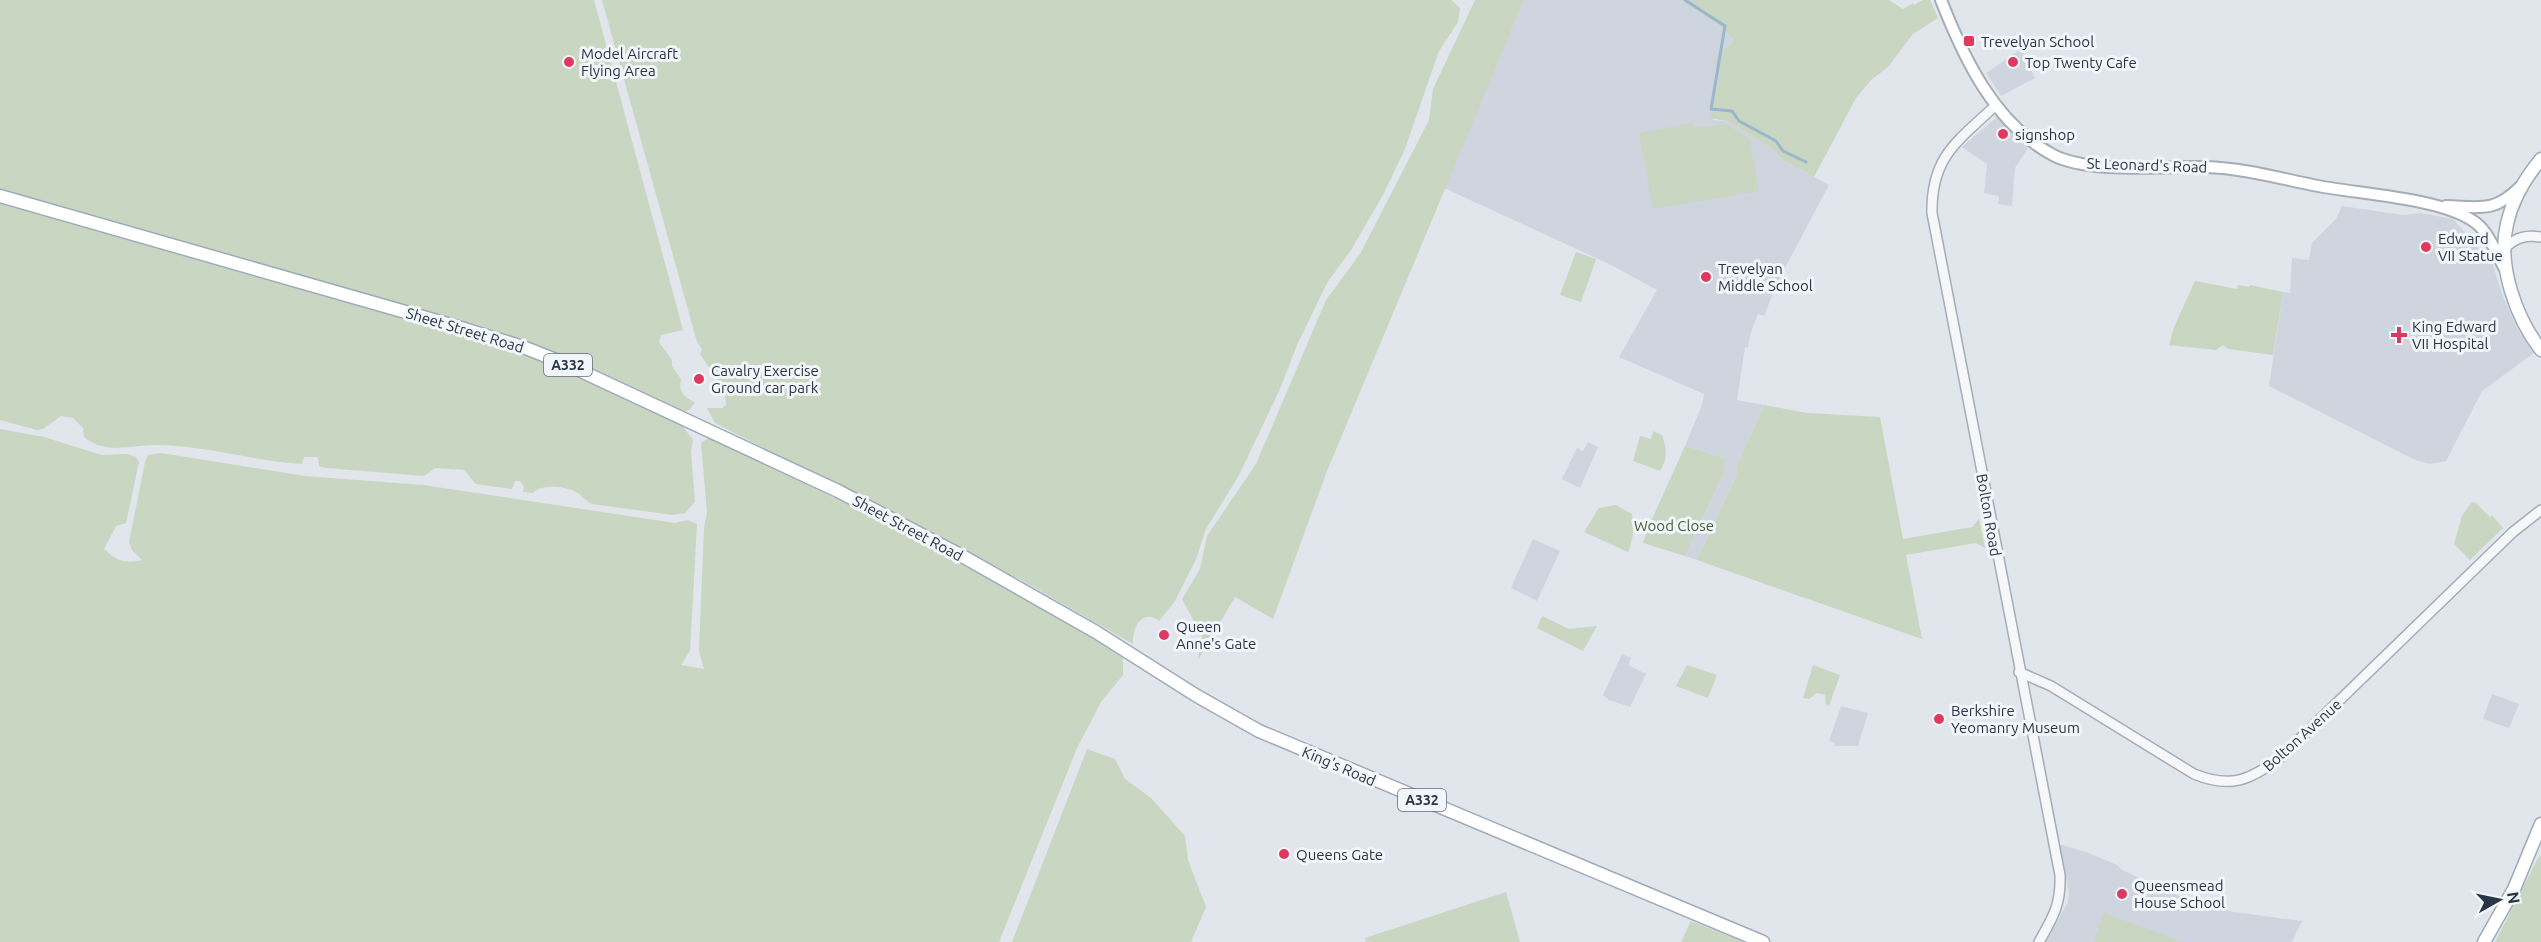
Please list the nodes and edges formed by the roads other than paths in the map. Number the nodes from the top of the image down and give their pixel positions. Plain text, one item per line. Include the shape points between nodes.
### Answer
1 (1941, 0) edge
2 (1996, 105) junction
3 (2541, 159) edge
4 (2526, 181) junction
5 (0, 196) edge
6 (2434, 206) junction
7 (2541, 237) edge
8 (2505, 248) junction
9 (2507, 272) junction
10 (2541, 350) edge
11 (2541, 510) edge
12 (1096, 632) joint
13 (2019, 672) junction
14 (2541, 824) edge
15 (1763, 942) edge
16 (2039, 942) edge
17 (2484, 942) edge

1 - 2 main road, St Leonard's Road via 1964,53
2 - 6 main road, St Leonard's Road via 2033,141 2054,156 2074,163 2209,167
2 - 13 street, Bolton Road via 1948,149 1932,190 1932,213
3 - 4 main road
4 - 6 main road, St Leonard's Road via 2499,204
4 - 8 main road via 2507,224
5 - 12 main road, Sheet Street Road / A332 via 451,325 566,364 838,491
6 - 9 main road, St Leonard's Road via 2475,222
7 - 8 street via 2517,238
8 - 9 main road
9 - 10 main road via 2515,301
11 - 13 street, Bolton Avenue via 2513,532 2280,758 2245,779 2212,782 2194,774 2051,686
12 - 15 main road, King's Road / A332 via 1259,731
13 - 16 street, Bolton Road via 2060,875 2058,907
14 - 17 main road via 2514,889

